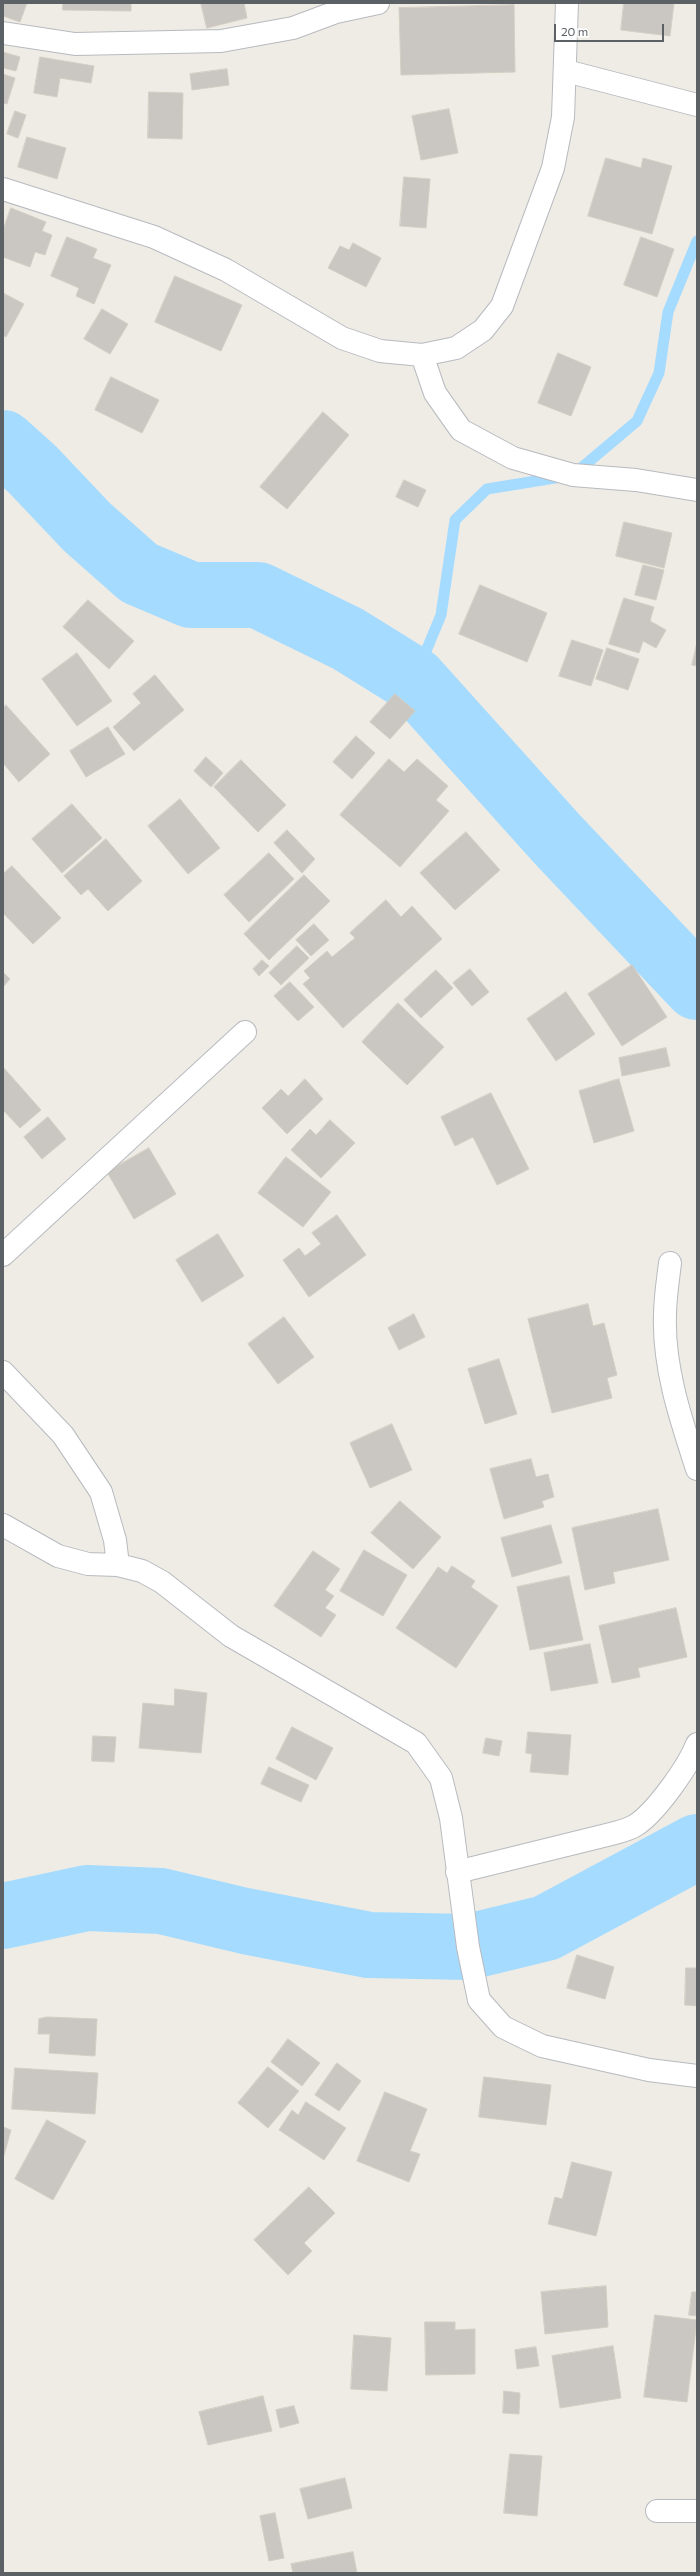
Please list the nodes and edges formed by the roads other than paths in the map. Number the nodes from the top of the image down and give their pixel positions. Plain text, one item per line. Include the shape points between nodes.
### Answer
1 (378, 3) edge
2 (567, 3) edge
3 (3, 33) edge
4 (566, 71) junction
5 (697, 105) edge
6 (3, 189) edge
7 (422, 355) junction
8 (697, 490) edge
9 (245, 1032) dead end
10 (3, 1255) edge
11 (670, 1263) dead end
12 (3, 1372) edge
13 (697, 1469) edge
14 (3, 1526) edge
15 (118, 1565) junction
16 (697, 1744) edge
17 (457, 1872) junction
18 (697, 2076) edge
19 (657, 2511) dead end
20 (697, 2511) edge

1 - 3 street via 336,12 293,28 222,40 75,44
2 - 4 street
4 - 5 street
4 - 7 street via 562,117 553,168 502,306 483,330 456,348
6 - 7 street via 154,237 226,270 342,338 380,352
7 - 8 street via 435,393 461,430 513,458 573,475 636,480
9 - 10 street
11 - 13 street via 665,1315 670,1373 682,1424
12 - 15 street via 63,1435 101,1492 116,1540
14 - 15 street via 58,1556 88,1564
15 - 17 street via 142,1571 162,1582 231,1636 416,1743 441,1778 451,1818
16 - 17 street via 670,1789 655,1808 635,1826
17 - 18 street via 479,2000 503,2027 542,2046 649,2070
19 - 20 street

